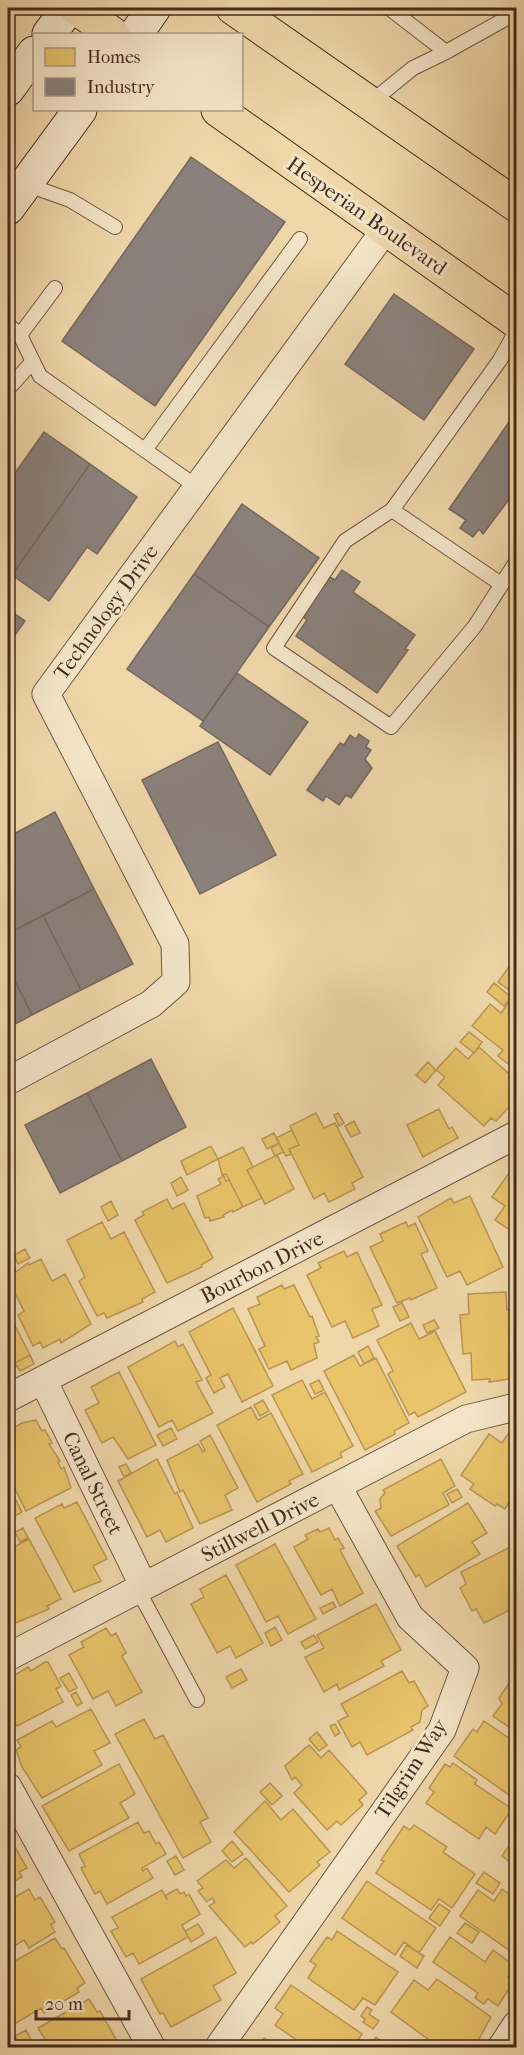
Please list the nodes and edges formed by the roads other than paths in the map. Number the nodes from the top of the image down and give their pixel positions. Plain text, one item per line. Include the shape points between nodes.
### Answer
1 (69, 8) edge
2 (76, 8) edge
3 (154, 8) edge
4 (233, 8) edge
5 (389, 8) edge
6 (516, 13) edge
7 (50, 33) edge
8 (112, 33) edge
9 (137, 33) edge
10 (446, 52) junction
11 (33, 54) edge
12 (8, 89) edge
13 (370, 103) junction
14 (79, 111) edge
15 (219, 111) edge
16 (16, 196) edge
17 (516, 205) edge
18 (115, 227) dead end
19 (385, 230) junction
20 (300, 239) dead end
21 (55, 288) dead end
22 (516, 321) edge
23 (8, 325) edge
24 (516, 332) edge
25 (20, 335) junction
26 (33, 361) junction
27 (8, 389) edge
28 (145, 450) junction
29 (197, 487) junction
30 (392, 510) junction
31 (516, 562) edge
32 (501, 584) junction
33 (8, 1081) edge
34 (516, 1135) edge
35 (43, 1380) junction
36 (8, 1398) edge
37 (516, 1407) edge
38 (338, 1487) junction
39 (140, 1587) junction
40 (8, 1657) edge
41 (197, 1700) dead end
42 (8, 1788) edge
43 (516, 2025) edge
44 (152, 2048) edge
45 (218, 2048) edge
46 (501, 2048) edge

1 - 7 main road
2 - 8 main road
3 - 9 main road
4 - 13 main road
5 - 10 lane
6 - 10 lane
10 - 13 lane via 413,68
11 - 12 main road
13 - 17 main road
14 - 16 main road
15 - 19 main road, Hesperian Boulevard
16 - 18 lane via 69,200
19 - 22 main road, Hesperian Boulevard
19 - 29 street, Technology Drive
20 - 28 lane
21 - 25 lane
23 - 25 lane
24 - 30 lane
25 - 26 lane
26 - 27 lane
26 - 28 lane via 40,376
28 - 29 lane
29 - 33 street, Technology Drive via 46,694 175,944 176,982 151,1004
30 - 32 lane
30 - 32 lane via 345,541 274,648 391,728 475,627
31 - 32 lane
34 - 35 street, Bourbon Drive
35 - 36 street, Bourbon Drive
35 - 39 street, Canal Street
37 - 38 street, Stillwell Drive via 466,1419
38 - 39 street, Stillwell Drive
38 - 45 street, Tilgrim Way via 411,1617 465,1668 442,1730
39 - 40 street, Stillwell Drive
39 - 41 lane
42 - 44 street
43 - 46 street

